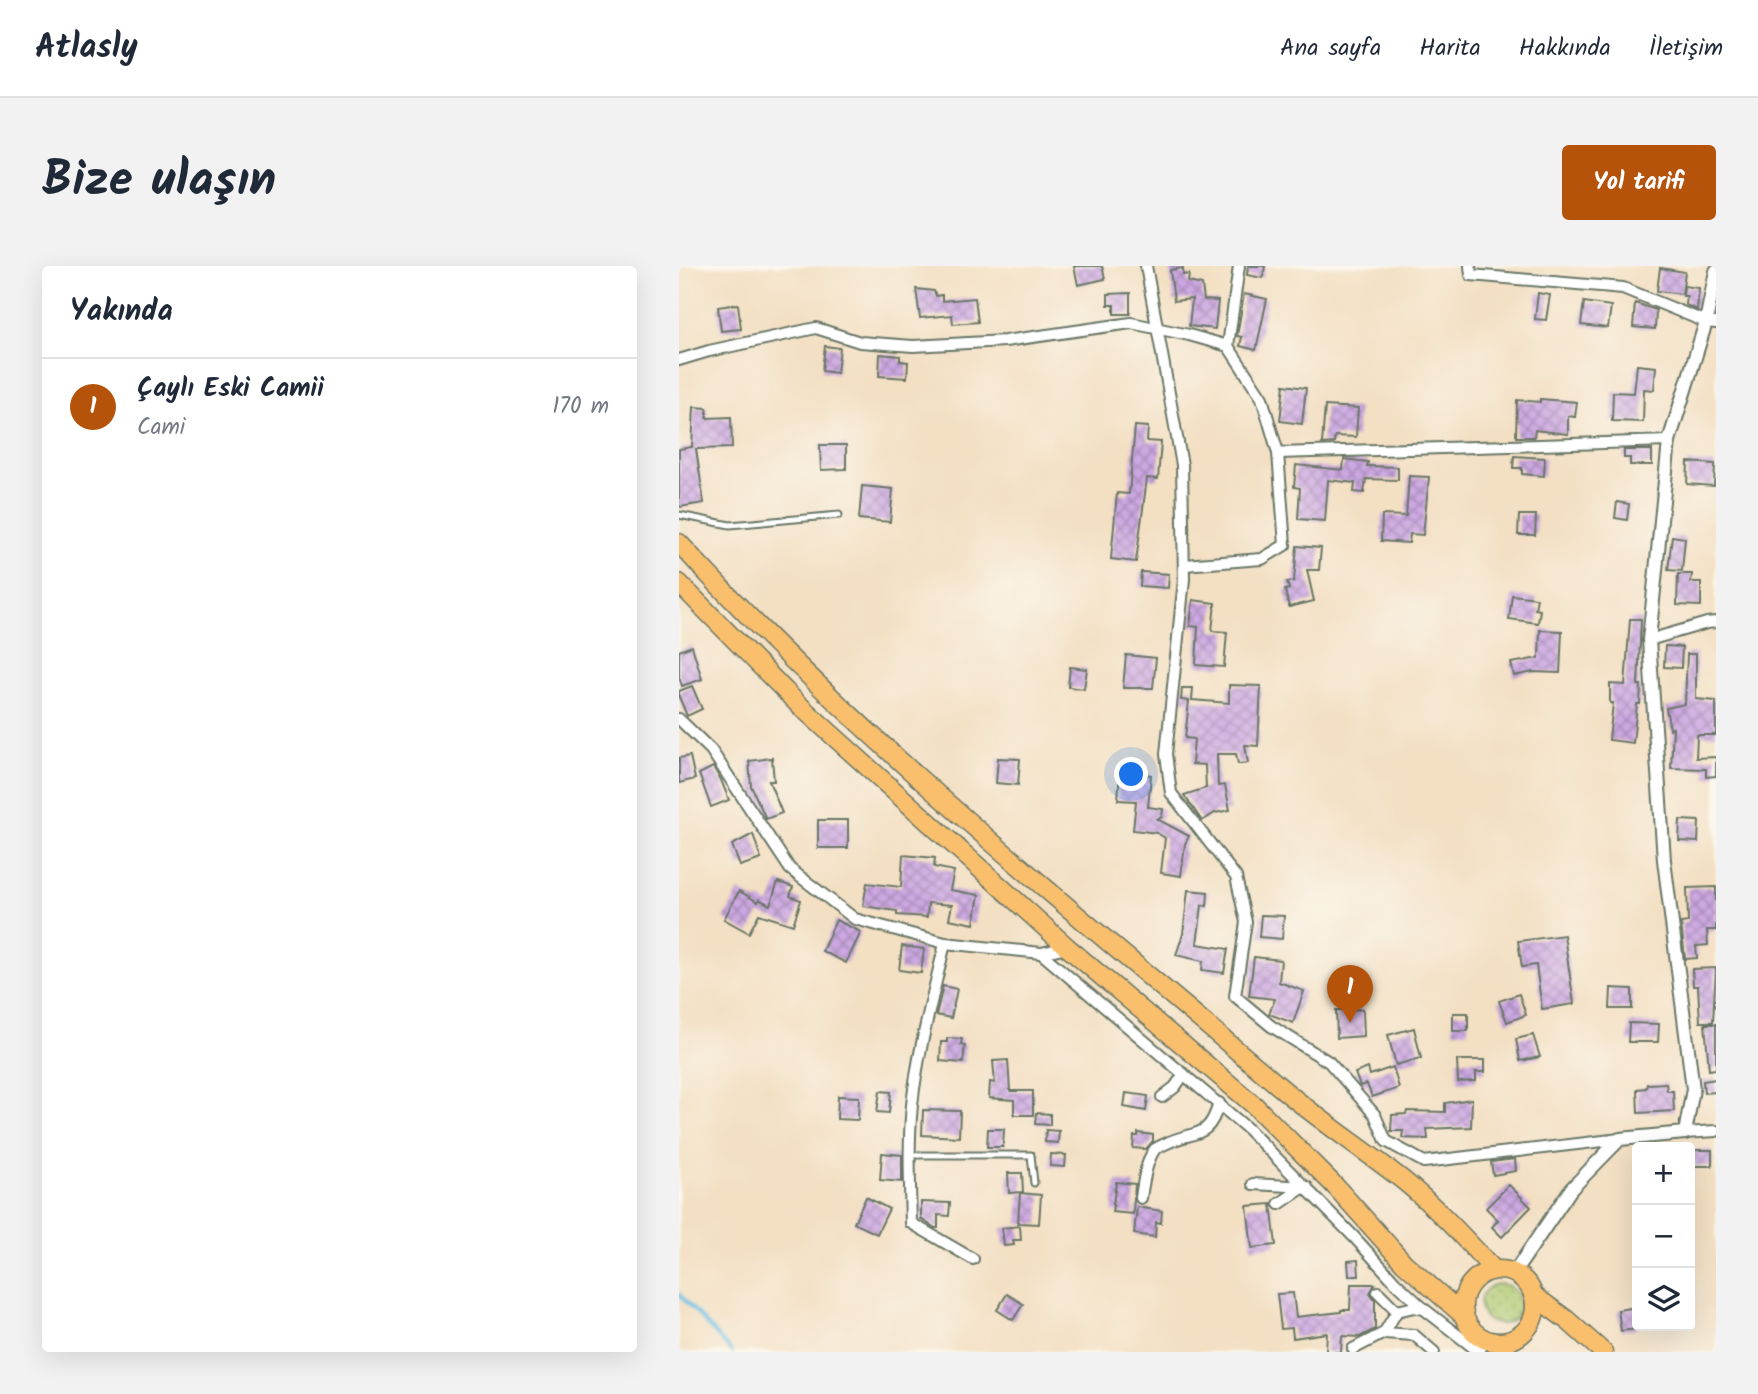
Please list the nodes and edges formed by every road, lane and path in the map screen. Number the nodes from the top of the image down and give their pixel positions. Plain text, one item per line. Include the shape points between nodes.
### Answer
1 (1146, 266) edge
2 (1239, 266) edge
3 (1470, 266) edge
4 (1716, 271) edge
5 (1711, 323) edge
6 (1158, 330) junction
7 (1228, 346) junction
8 (679, 360) edge
9 (1669, 441) junction
10 (1278, 453) junction
11 (679, 515) edge
12 (839, 516) dead end
13 (679, 543) edge
14 (1184, 565) junction
15 (679, 583) edge
16 (1716, 622) edge
17 (1649, 640) junction
18 (679, 719) edge
19 (945, 943) junction
20 (1067, 947) junction
21 (1041, 953) junction
22 (1184, 1074) junction
23 (1162, 1097) dead end
24 (1219, 1103) junction
25 (1716, 1131) edge
26 (1685, 1133) junction
27 (1620, 1139) junction
28 (910, 1155) junction
29 (1034, 1183) dead end
30 (1252, 1184) dead end
31 (1304, 1188) junction
32 (1141, 1198) dead end
33 (1279, 1204) dead end
34 (973, 1259) dead end
35 (1494, 1270) junction
36 (1514, 1273) junction
37 (1378, 1292) dead end
38 (1533, 1295) junction
39 (1424, 1309) junction
40 (1398, 1311) junction
41 (1464, 1316) junction
42 (1384, 1333) junction
43 (1488, 1347) edge
44 (1353, 1349) dead end
45 (1434, 1352) edge
46 (1603, 1352) edge

1 - 6 street
2 - 7 street
3 - 5 street via 1471,275 1623,288
4 - 5 street
5 - 9 street
6 - 7 street
6 - 8 street via 1131,323 1005,341 913,346 860,342 816,328
6 - 14 street via 1182,465
7 - 10 street via 1262,398
9 - 10 street
9 - 17 street
10 - 14 street via 1285,545 1262,559
11 - 12 lane via 730,525
13 - 35 highway via 812,680 935,790 1281,1088 1405,1182
14 - 27 street via 1166,754 1171,793 1236,877 1246,922 1235,996 1271,1026 1329,1062 1374,1115 1387,1141 1424,1162
15 - 20 highway via 798,704
16 - 17 street
17 - 26 street via 1664,860 1693,1089
18 - 19 street via 711,750 790,869 855,919
19 - 21 street
19 - 28 street via 921,1048
20 - 21 street
20 - 41 highway via 1254,1105 1404,1263
21 - 22 street
22 - 23 street
22 - 24 street
24 - 31 street
24 - 32 street via 1214,1120 1203,1132 1156,1149 1143,1178
25 - 26 street
26 - 27 street
27 - 36 street via 1571,1189
28 - 29 lane via 1031,1155
28 - 34 street via 911,1223
30 - 31 street
31 - 33 street
31 - 39 street
35 - 36 highway
35 - 41 highway via 1468,1286
36 - 38 highway
37 - 40 street
38 - 43 highway via 1529,1325 1514,1339
38 - 46 highway
39 - 40 street
39 - 43 street
40 - 42 street
41 - 43 highway
42 - 44 street
42 - 45 street via 1413,1335

